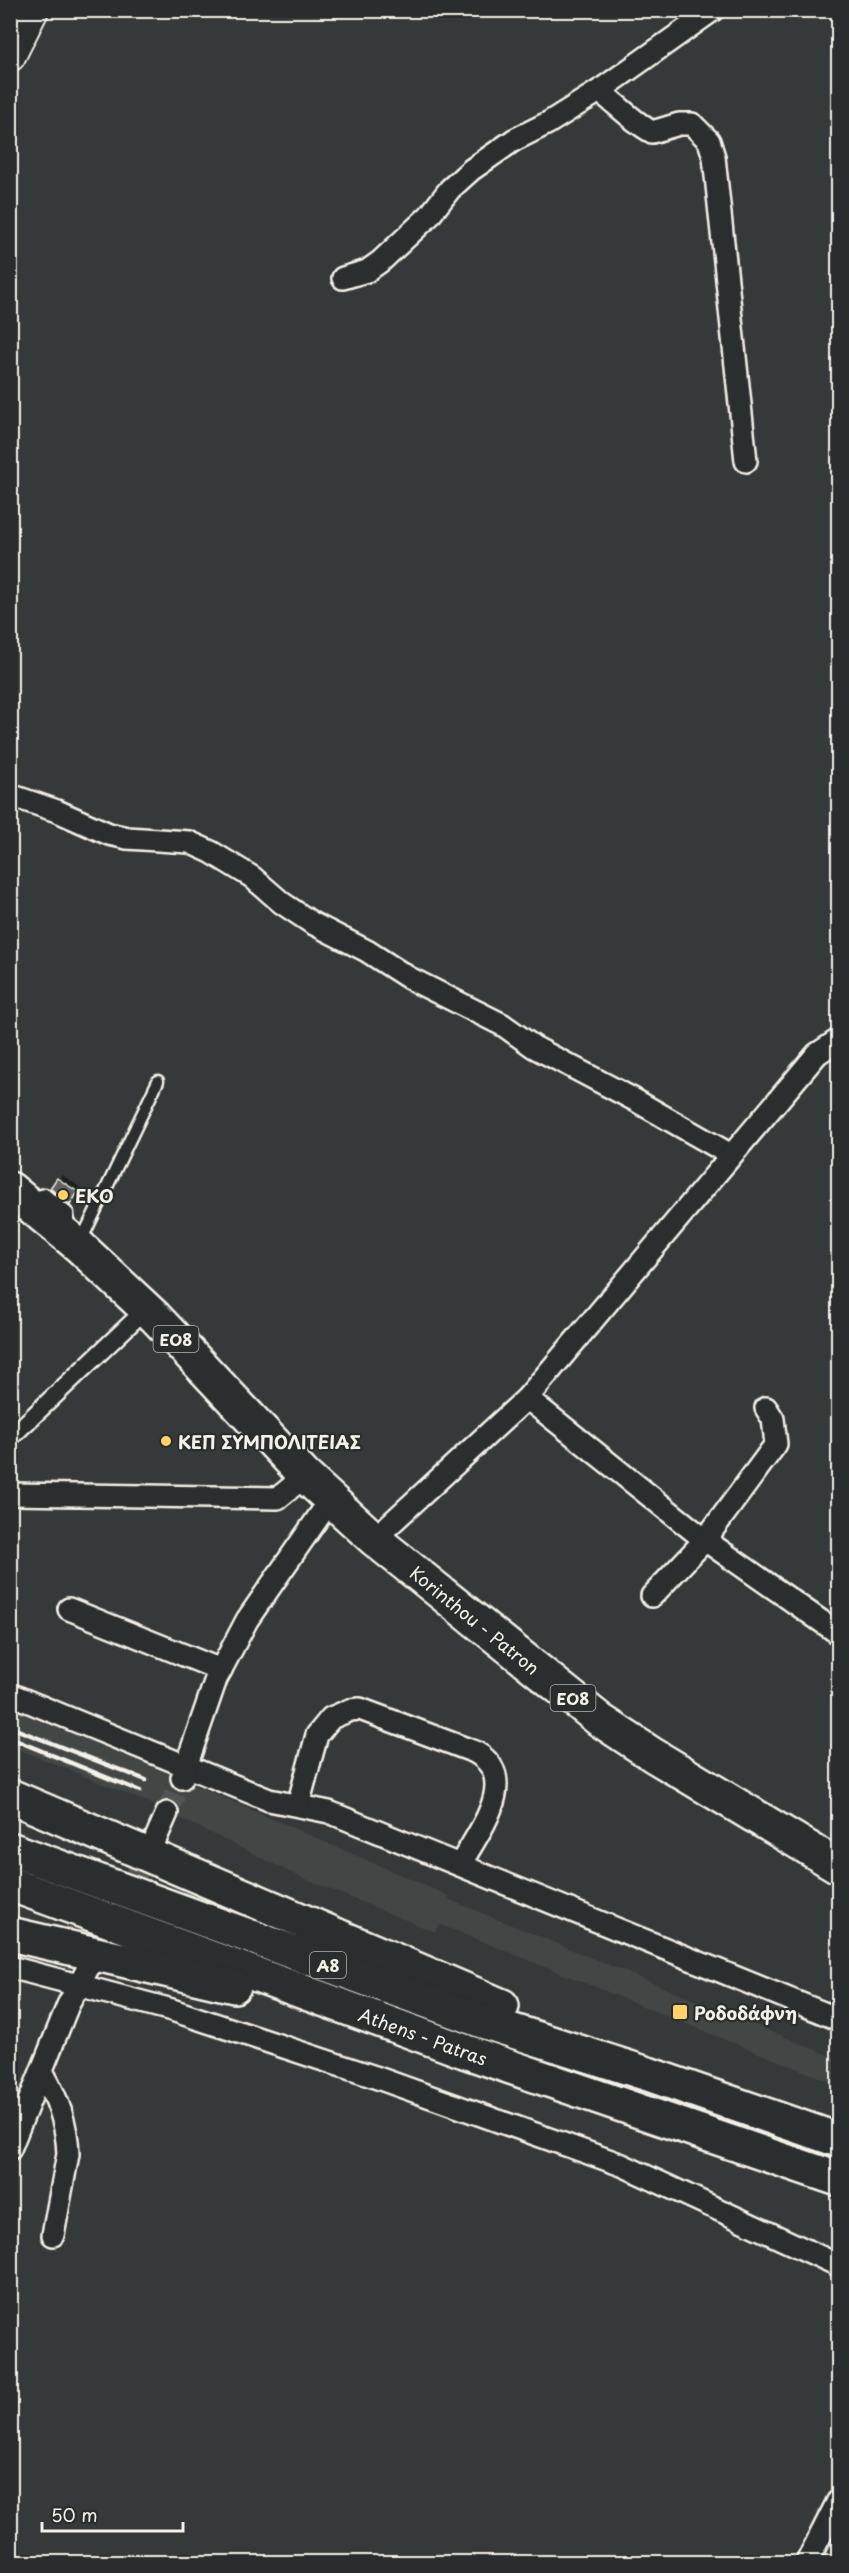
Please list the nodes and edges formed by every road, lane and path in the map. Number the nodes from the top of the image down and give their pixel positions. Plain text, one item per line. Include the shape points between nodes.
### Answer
1 (33, 10) edge
2 (713, 10) edge
3 (10, 56) edge
4 (599, 91) junction
5 (344, 278) dead end
6 (746, 460) dead end
7 (10, 795) edge
8 (838, 1041) edge
9 (158, 1081) dead end
10 (731, 1155) junction
11 (16, 1194) edge
12 (74, 1241) junction
13 (146, 1309) junction
14 (527, 1398) junction
15 (766, 1408) dead end
16 (10, 1438) edge
17 (305, 1476) junction
18 (10, 1494) edge
19 (331, 1499) junction
20 (374, 1539) junction
21 (705, 1540) junction
22 (652, 1596) dead end
23 (69, 1609) dead end
24 (838, 1633) edge
25 (220, 1670) junction
26 (10, 1694) edge
27 (184, 1772) junction
28 (10, 1796) edge
29 (298, 1805) junction
30 (167, 1813) tunnel mouth
31 (156, 1838) tunnel mouth
32 (10, 1849) edge
33 (460, 1865) junction
34 (838, 1866) edge
35 (10, 1884) edge
36 (10, 1934) edge
37 (93, 1959) tunnel mouth
38 (10, 1967) edge
39 (79, 1985) junction
40 (838, 2019) edge
41 (464, 2051) junction
42 (42, 2071) junction
43 (648, 2074) junction
44 (838, 2140) edge
45 (10, 2149) edge
46 (838, 2179) edge
47 (53, 2235) dead end
48 (838, 2265) edge
49 (836, 2510) edge
50 (807, 2562) edge

1 - 3 main road
2 - 4 street
4 - 5 street via 471,170 381,261 367,271
4 - 6 street via 652,132 692,124 709,141 714,158
7 - 10 street via 109,834 189,842 211,852 252,877 312,923 409,978 495,1020 534,1047
8 - 10 street via 817,1054
9 - 12 lane
10 - 14 street
11 - 12 main road, ΕΟ8
12 - 13 main road, ΕΟ8
13 - 16 street
13 - 17 main road, ΕΟ8
14 - 20 street
14 - 21 street
15 - 21 street via 773,1419 776,1444
17 - 18 street via 278,1498
17 - 19 main road, ΕΟ8
19 - 20 main road, Korinthou - Patron / ΕΟ8
19 - 25 street via 247,1620
20 - 34 main road, Korinthou - Patron / ΕΟ8 via 600,1720
21 - 22 street
21 - 24 street
23 - 25 street
25 - 27 street
26 - 27 street
27 - 29 street via 269,1800
28 - 43 main road via 518,2013
29 - 33 street via 329,1812
29 - 33 street via 322,1726 350,1710 371,1713 475,1752 495,1770 497,1792
30 - 31 street
32 - 43 main road, Athens - Patras / Α8 via 482,2022
33 - 40 street
35 - 41 main road, Athens - Patras / Α8
36 - 41 main road via 214,1980
37 - 39 street
38 - 39 street
39 - 42 street
39 - 48 street via 172,2010 622,2165
41 - 46 main road, Athens - Patras / Α8
42 - 45 street
42 - 47 street via 58,2099 68,2140
43 - 44 main road, Athens - Patras / Α8
49 - 50 street

